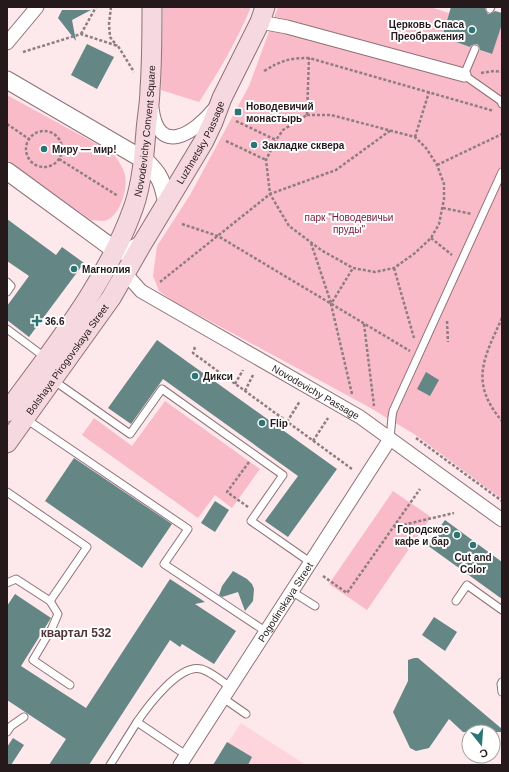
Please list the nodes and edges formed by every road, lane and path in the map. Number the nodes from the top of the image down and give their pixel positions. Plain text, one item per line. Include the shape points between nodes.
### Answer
1 (36, 7) edge
2 (96, 7) edge
3 (111, 7) edge
4 (152, 7) edge
5 (262, 14) edge
6 (81, 34) junction
7 (7, 43) edge
8 (118, 46) junction
9 (475, 49) dead end
10 (23, 52) dead end
11 (309, 58) junction
12 (264, 71) dead end
13 (502, 72) edge
14 (134, 73) dead end
15 (464, 75) junction
16 (7, 80) edge
17 (150, 90) junction
18 (429, 92) junction
19 (222, 98) junction
20 (502, 104) edge
21 (495, 112) dead end
22 (306, 115) junction
23 (236, 121) dead end
24 (7, 124) edge
25 (391, 130) junction
26 (502, 134) edge
27 (415, 137) junction
28 (29, 138) junction
29 (276, 140) junction
30 (226, 141) dead end
31 (59, 160) junction
32 (144, 160) junction
33 (266, 160) junction
34 (437, 165) junction
35 (7, 171) edge
36 (502, 172) edge
37 (270, 194) junction
38 (118, 196) dead end
39 (167, 204) junction
40 (443, 208) junction
41 (482, 216) junction
42 (182, 224) dead end
43 (218, 236) junction
44 (431, 238) junction
45 (310, 242) junction
46 (142, 244) junction
47 (115, 250) junction
48 (461, 262) junction
49 (353, 268) junction
50 (394, 268) junction
51 (125, 274) junction
52 (7, 282) edge
53 (160, 282) dead end
54 (7, 292) edge
55 (331, 304) junction
56 (502, 318) edge
57 (364, 324) junction
58 (7, 329) edge
59 (195, 347) dead end
60 (419, 356) junction
61 (46, 358) junction
62 (243, 370) dead end
63 (253, 375) dead end
64 (53, 380) junction
65 (235, 384) junction
66 (245, 391) junction
67 (352, 394) dead end
68 (300, 401) dead end
69 (10, 404) edge
70 (374, 406) dead end
71 (25, 418) junction
72 (328, 418) dead end
73 (502, 421) edge
74 (287, 422) junction
75 (416, 438) dead end
76 (390, 439) junction
77 (313, 441) junction
78 (7, 443) edge
79 (254, 455) junction
80 (352, 469) dead end
81 (420, 489) dead end
82 (7, 492) edge
83 (502, 501) edge
84 (256, 513) junction
85 (454, 513) dead end
86 (502, 520) edge
87 (393, 527) junction
88 (310, 562) junction
89 (323, 576) dead end
90 (7, 583) edge
91 (291, 591) junction
92 (456, 601) dead end
93 (50, 602) junction
94 (315, 606) dead end
95 (502, 610) edge
96 (265, 631) junction
97 (502, 682) edge
98 (70, 685) dead end
99 (230, 687) junction
100 (502, 692) edge
101 (223, 698) junction
102 (246, 714) dead end
103 (24, 717) dead end
104 (137, 722) junction
105 (7, 732) edge
106 (183, 760) edge
107 (110, 765) edge

1 - 7 street
2 - 6 path
3 - 8 path via 110,37
4 - 17 main road, Novodevichy Convent Square
5 - 15 street via 287,27
5 - 19 main road, Luzhnetsky Passage
6 - 8 path
6 - 10 path
8 - 14 path
9 - 15 lane
11 - 12 path via 281,61
11 - 18 path
11 - 22 path
13 - 15 path
15 - 20 lane
16 - 32 street
17 - 19 street via 154,120 162,134 169,137 192,129 206,118
17 - 32 main road, Novodevichy Convent Square
18 - 21 path
18 - 27 path
19 - 39 main road, Luzhnetsky Passage via 204,141
22 - 25 path via 331,115
22 - 29 path via 283,130
23 - 29 path
24 - 28 path
25 - 27 path
25 - 37 path via 336,170
26 - 34 path
27 - 34 path
28 - 31 path via 36,132 54,134 60,141 62,150
28 - 31 path via 27,157 33,164 42,167 52,166
29 - 33 path
30 - 33 path
31 - 38 path
32 - 39 street via 155,170 163,185
32 - 47 main road, Novodevichy Convent Square via 134,206
33 - 37 path
34 - 40 path via 444,184
35 - 47 street
36 - 41 lane
37 - 43 path
37 - 45 path via 289,226
39 - 46 main road, Luzhnetsky Passage
40 - 41 path
40 - 44 path via 439,224
41 - 48 lane
42 - 43 path
43 - 53 path
43 - 55 path
44 - 48 path
44 - 50 path
45 - 49 path
45 - 55 path
46 - 47 street via 128,252
46 - 51 main road, Luzhnetsky Passage
47 - 51 street
47 - 61 main road, Bolshaya Pirogovskaya Street via 77,316
48 - 60 lane
49 - 50 path via 375,272
49 - 55 path
50 - 60 path
51 - 64 main road, Bolshaya Pirogovskaya Street
51 - 76 street, Novodevichy Passage via 141,291 360,417
52 - 54 lane via 12,286
55 - 57 path
55 - 67 path
56 - 73 path via 482,367 486,396
57 - 60 path
57 - 70 path
58 - 61 lane
59 - 65 path via 193,353
60 - 76 lane via 392,416
61 - 69 main road, Bolshaya Pirogovskaya Street
62 - 65 path
63 - 66 path
64 - 71 main road, Bolshaya Pirogovskaya Street
64 - 79 lane via 130,434 162,389
65 - 66 path
66 - 74 path
68 - 74 path
71 - 78 main road, Bolshaya Pirogovskaya Street
71 - 96 lane via 188,529 164,564
72 - 77 path
74 - 77 path
75 - 83 path
76 - 86 street, Novodevichy Passage
76 - 88 street, Pogodinskaya Street
77 - 80 path
79 - 84 path via 227,492
79 - 84 lane via 283,475
81 - 87 path
82 - 93 lane via 87,547
84 - 88 lane via 251,521
85 - 87 path
87 - 89 path via 347,593
88 - 91 street, Pogodinskaya Street
90 - 93 lane via 16,579
91 - 94 lane
91 - 96 street, Pogodinskaya Street
92 - 95 lane via 467,585
93 - 98 lane via 58,614 33,660
96 - 99 street, Pogodinskaya Street
97 - 100 lane
99 - 101 street, Pogodinskaya Street
99 - 104 lane via 202,669 190,669 157,695
101 - 102 lane
101 - 106 street, Pogodinskaya Street
103 - 105 lane
104 - 106 lane
104 - 107 lane

